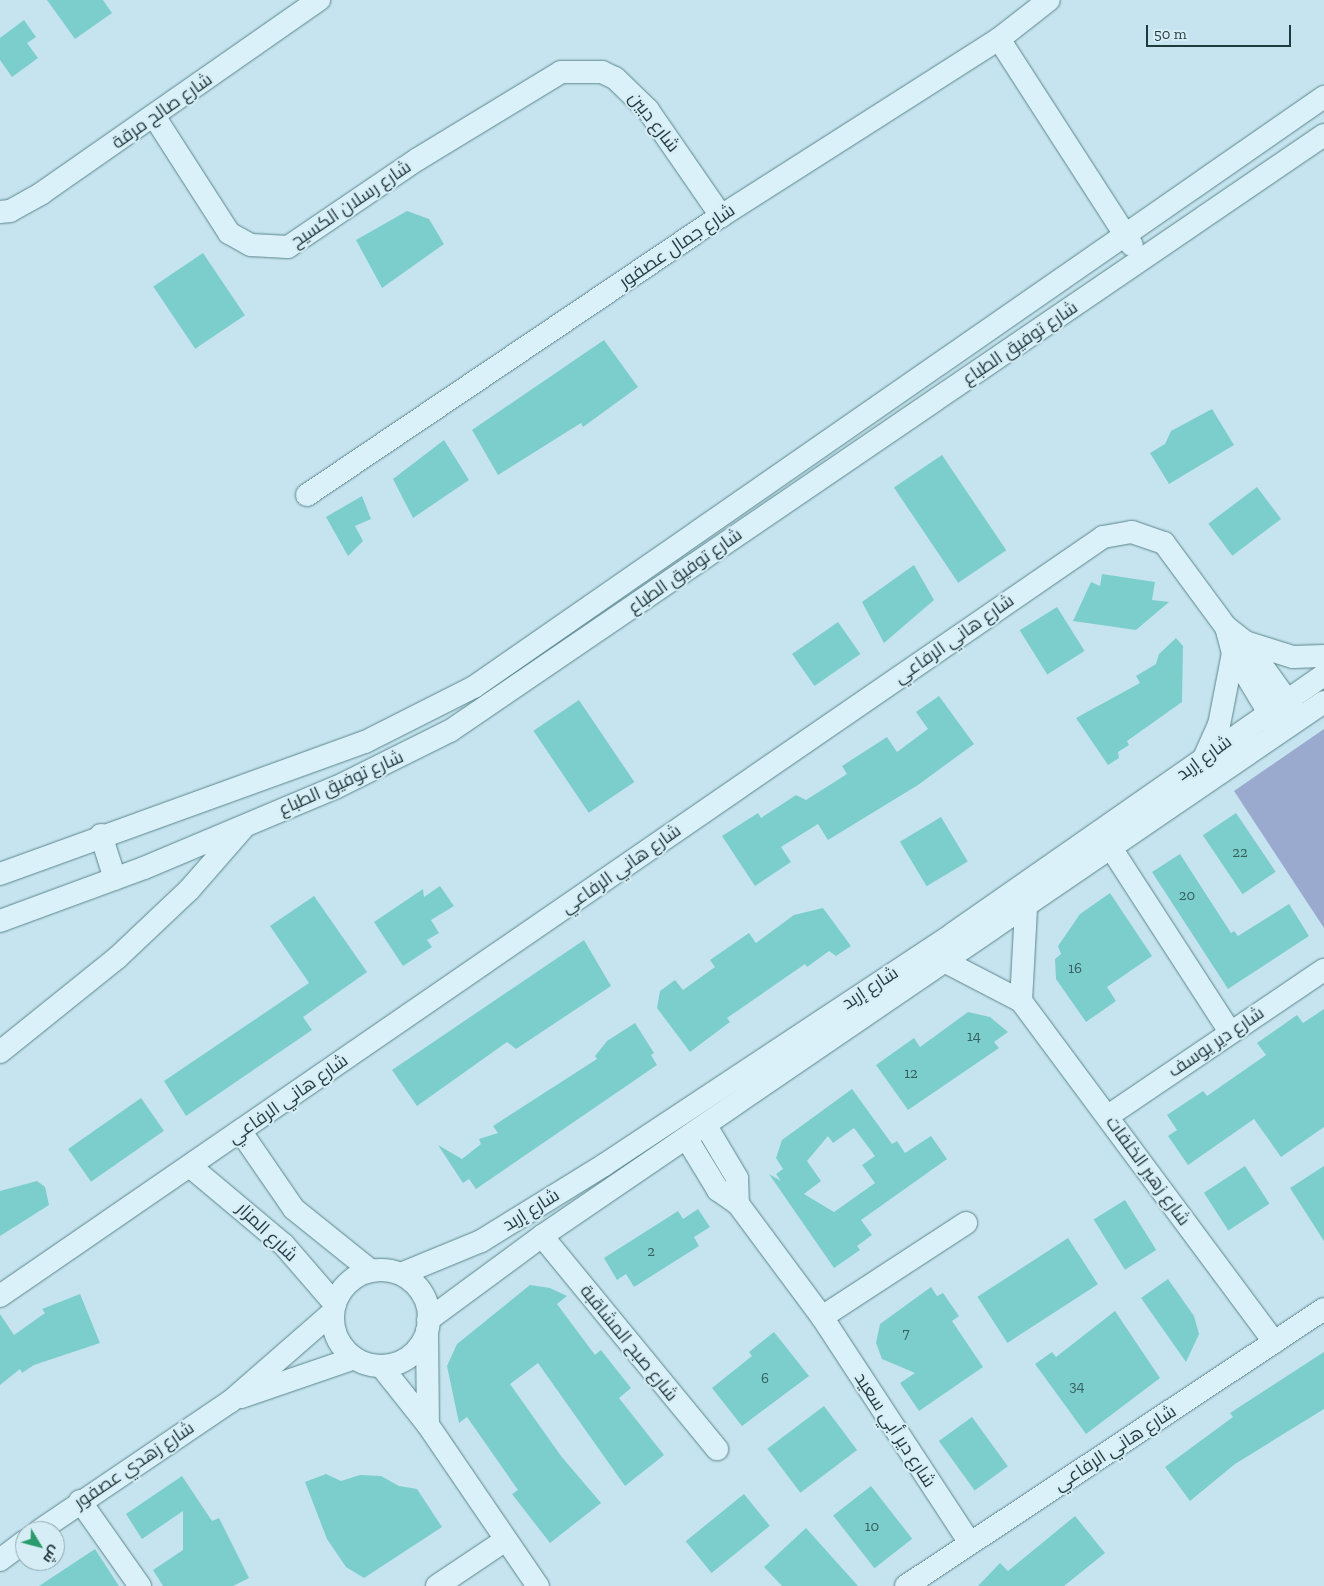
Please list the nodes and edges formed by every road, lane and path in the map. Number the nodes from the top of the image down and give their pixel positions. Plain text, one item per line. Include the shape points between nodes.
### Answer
1 (319, 0) edge
2 (1049, 0) edge
3 (999, 39) junction
4 (561, 72) joint
5 (1324, 97) edge
6 (154, 116) junction
7 (1324, 135) edge
8 (0, 212) edge
9 (721, 216) junction
10 (1124, 233) junction
11 (1141, 260) junction
12 (307, 496) dead end
13 (1239, 648) junction
14 (1324, 656) edge
15 (1324, 675) edge
16 (1286, 699) junction
17 (1324, 702) edge
18 (1266, 712) junction
19 (1300, 718) junction
20 (1280, 731) junction
21 (1203, 759) junction
22 (246, 826) junction
23 (101, 835) junction
24 (1111, 848) junction
25 (0, 874) edge
26 (115, 879) junction
27 (1026, 909) junction
28 (0, 921) edge
29 (946, 962) junction
30 (1324, 970) edge
31 (1021, 1001) junction
32 (1230, 1032) junction
33 (0, 1052) edge
34 (1108, 1116) junction
35 (706, 1126) junction
36 (241, 1132) junction
37 (687, 1139) junction
38 (191, 1167) junction
39 (738, 1204) junction
40 (966, 1223) dead end
41 (542, 1236) junction
42 (371, 1271) junction
43 (401, 1274) junction
44 (0, 1296) edge
45 (334, 1308) junction
46 (1324, 1309) edge
47 (822, 1317) junction
48 (428, 1325) junction
49 (1274, 1342) junction
50 (355, 1358) junction
51 (381, 1366) junction
52 (231, 1401) junction
53 (428, 1425) junction
54 (717, 1449) dead end
55 (80, 1501) junction
56 (53, 1521) edge
57 (504, 1541) junction
58 (969, 1542) junction
59 (15, 1549) edge
60 (0, 1560) edge
61 (140, 1586) edge
62 (437, 1586) edge
63 (538, 1586) edge
64 (906, 1586) edge

1 - 6 street, شارع صالح مرقة
2 - 3 street, شارع جمال عصفور
3 - 9 street, شارع جمال عصفور
3 - 10 street
4 - 6 street, شارع رسلان الكسيح via 426,154 288,247 251,245 229,233
4 - 9 street, شارع دبين via 602,72 630,90 648,110
5 - 10 street, شارع توفيق الطباع
6 - 8 street, شارع صالح مرقة via 42,193 10,212
7 - 11 street, شارع توفيق الطباع
9 - 12 street, شارع جمال عصفور
10 - 11 street
10 - 23 street, شارع توفيق الطباع via 474,686 365,742
11 - 22 street, شارع توفيق الطباع via 450,731 397,760
13 - 14 street via 1293,656
13 - 16 street, شارع هاني الرفاعي
13 - 18 street, شارع هاني الرفاعي
13 - 21 street, شارع هاني الرفاعي via 1219,725
13 - 36 street, شارع هاني الرفاعي via 1164,543 1132,532 1103,536
15 - 16 street, شارع إربد
16 - 18 street, شارع إربد
16 - 19 street, شارع هاني الرفاعي
17 - 19 street, شارع إربد
18 - 20 street, شارع هاني الرفاعي
18 - 21 street, شارع إربد
19 - 20 street, شارع إربد
20 - 24 street, شارع إربد
21 - 43 street, شارع إربد via 954,933 604,1165 482,1240
22 - 26 street, شارع توفيق الطباع
22 - 33 street via 189,890 117,958
23 - 25 street, شارع توفيق الطباع
23 - 26 street
24 - 27 street, شارع إربد
24 - 32 street
26 - 28 street, شارع توفيق الطباع
27 - 29 street, شارع إربد
27 - 31 street
29 - 31 street, شارع زهير الخلفات
29 - 35 street, شارع إربد
30 - 32 street, شارع دير يوسف
31 - 34 street, شارع زهير الخلفات
32 - 34 street, شارع دير يوسف
34 - 49 street, شارع زهير الخلفات
35 - 37 street, شارع إربد
35 - 39 street via 737,1178
36 - 38 street, شارع هاني الرفاعي
36 - 42 street, شارع المزار via 294,1209
37 - 39 street, شارع دير أبي سعيد via 718,1190
37 - 41 street, شارع إربد
38 - 44 street, شارع هاني الرفاعي
38 - 45 street, شارع المزار via 284,1245
39 - 47 street, شارع دير أبي سعيد
40 - 47 street
41 - 48 street, شارع إربد
41 - 54 street, شارع صبح المشاقبة
42 - 43 street
42 - 45 street via 348,1282
43 - 48 street via 421,1292
45 - 50 street via 337,1338
45 - 52 street, شارع زهدي عصفور
46 - 49 street, شارع هاني الرفاعي
47 - 58 street, شارع دير أبي سعيد
48 - 51 street via 410,1356
48 - 53 street
49 - 58 street, شارع هاني الرفاعي
50 - 51 street
50 - 52 street, شارع زهدي عصفور
51 - 53 street
52 - 55 street, شارع زهدي عصفور
53 - 57 street
55 - 56 street, شارع زهدي عصفور
55 - 61 street
57 - 62 street
57 - 63 street
58 - 64 street, شارع هاني الرفاعي
59 - 60 street

